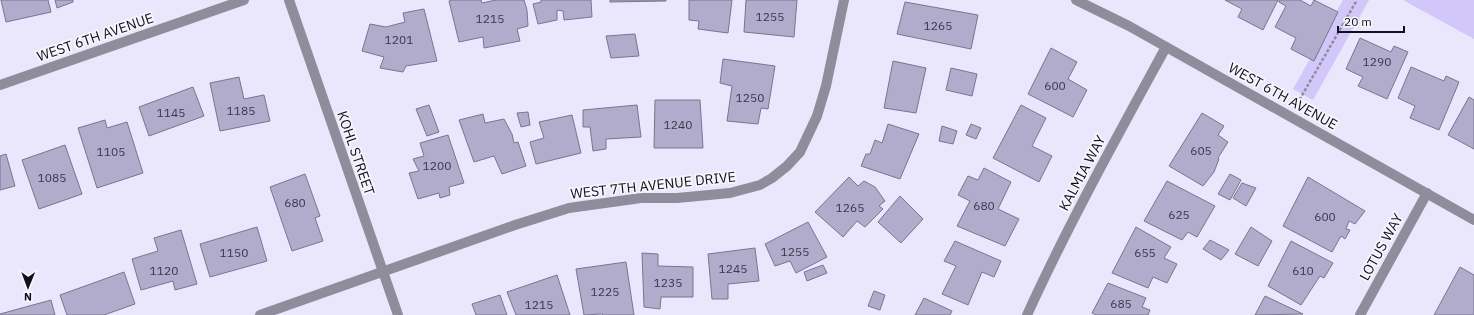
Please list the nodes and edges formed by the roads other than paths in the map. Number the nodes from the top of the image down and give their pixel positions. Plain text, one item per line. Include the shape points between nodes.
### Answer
1 (244, 0) edge
2 (289, 0) edge
3 (844, 0) edge
4 (1076, 0) edge
5 (1166, 47) junction
6 (0, 85) edge
7 (1427, 193) junction
8 (1474, 220) edge
9 (382, 272) junction
10 (260, 315) edge
11 (398, 315) edge
12 (1027, 315) edge
13 (1360, 315) edge

1 - 6 street, WEST 6TH AVENUE
2 - 9 street, KOHL STREET
3 - 9 street, WEST 7TH AVENUE DRIVE via 817,116 800,152 772,178 760,185 730,193 677,198 641,198 569,208
4 - 5 street, WEST 6TH AVENUE
5 - 7 street, WEST 6TH AVENUE
5 - 12 street, KALMIA WAY via 1100,167
7 - 8 street, WEST 6TH AVENUE
7 - 13 street, LOTUS WAY
9 - 10 street, WEST 7TH AVENUE DRIVE
9 - 11 street, KOHL STREET

